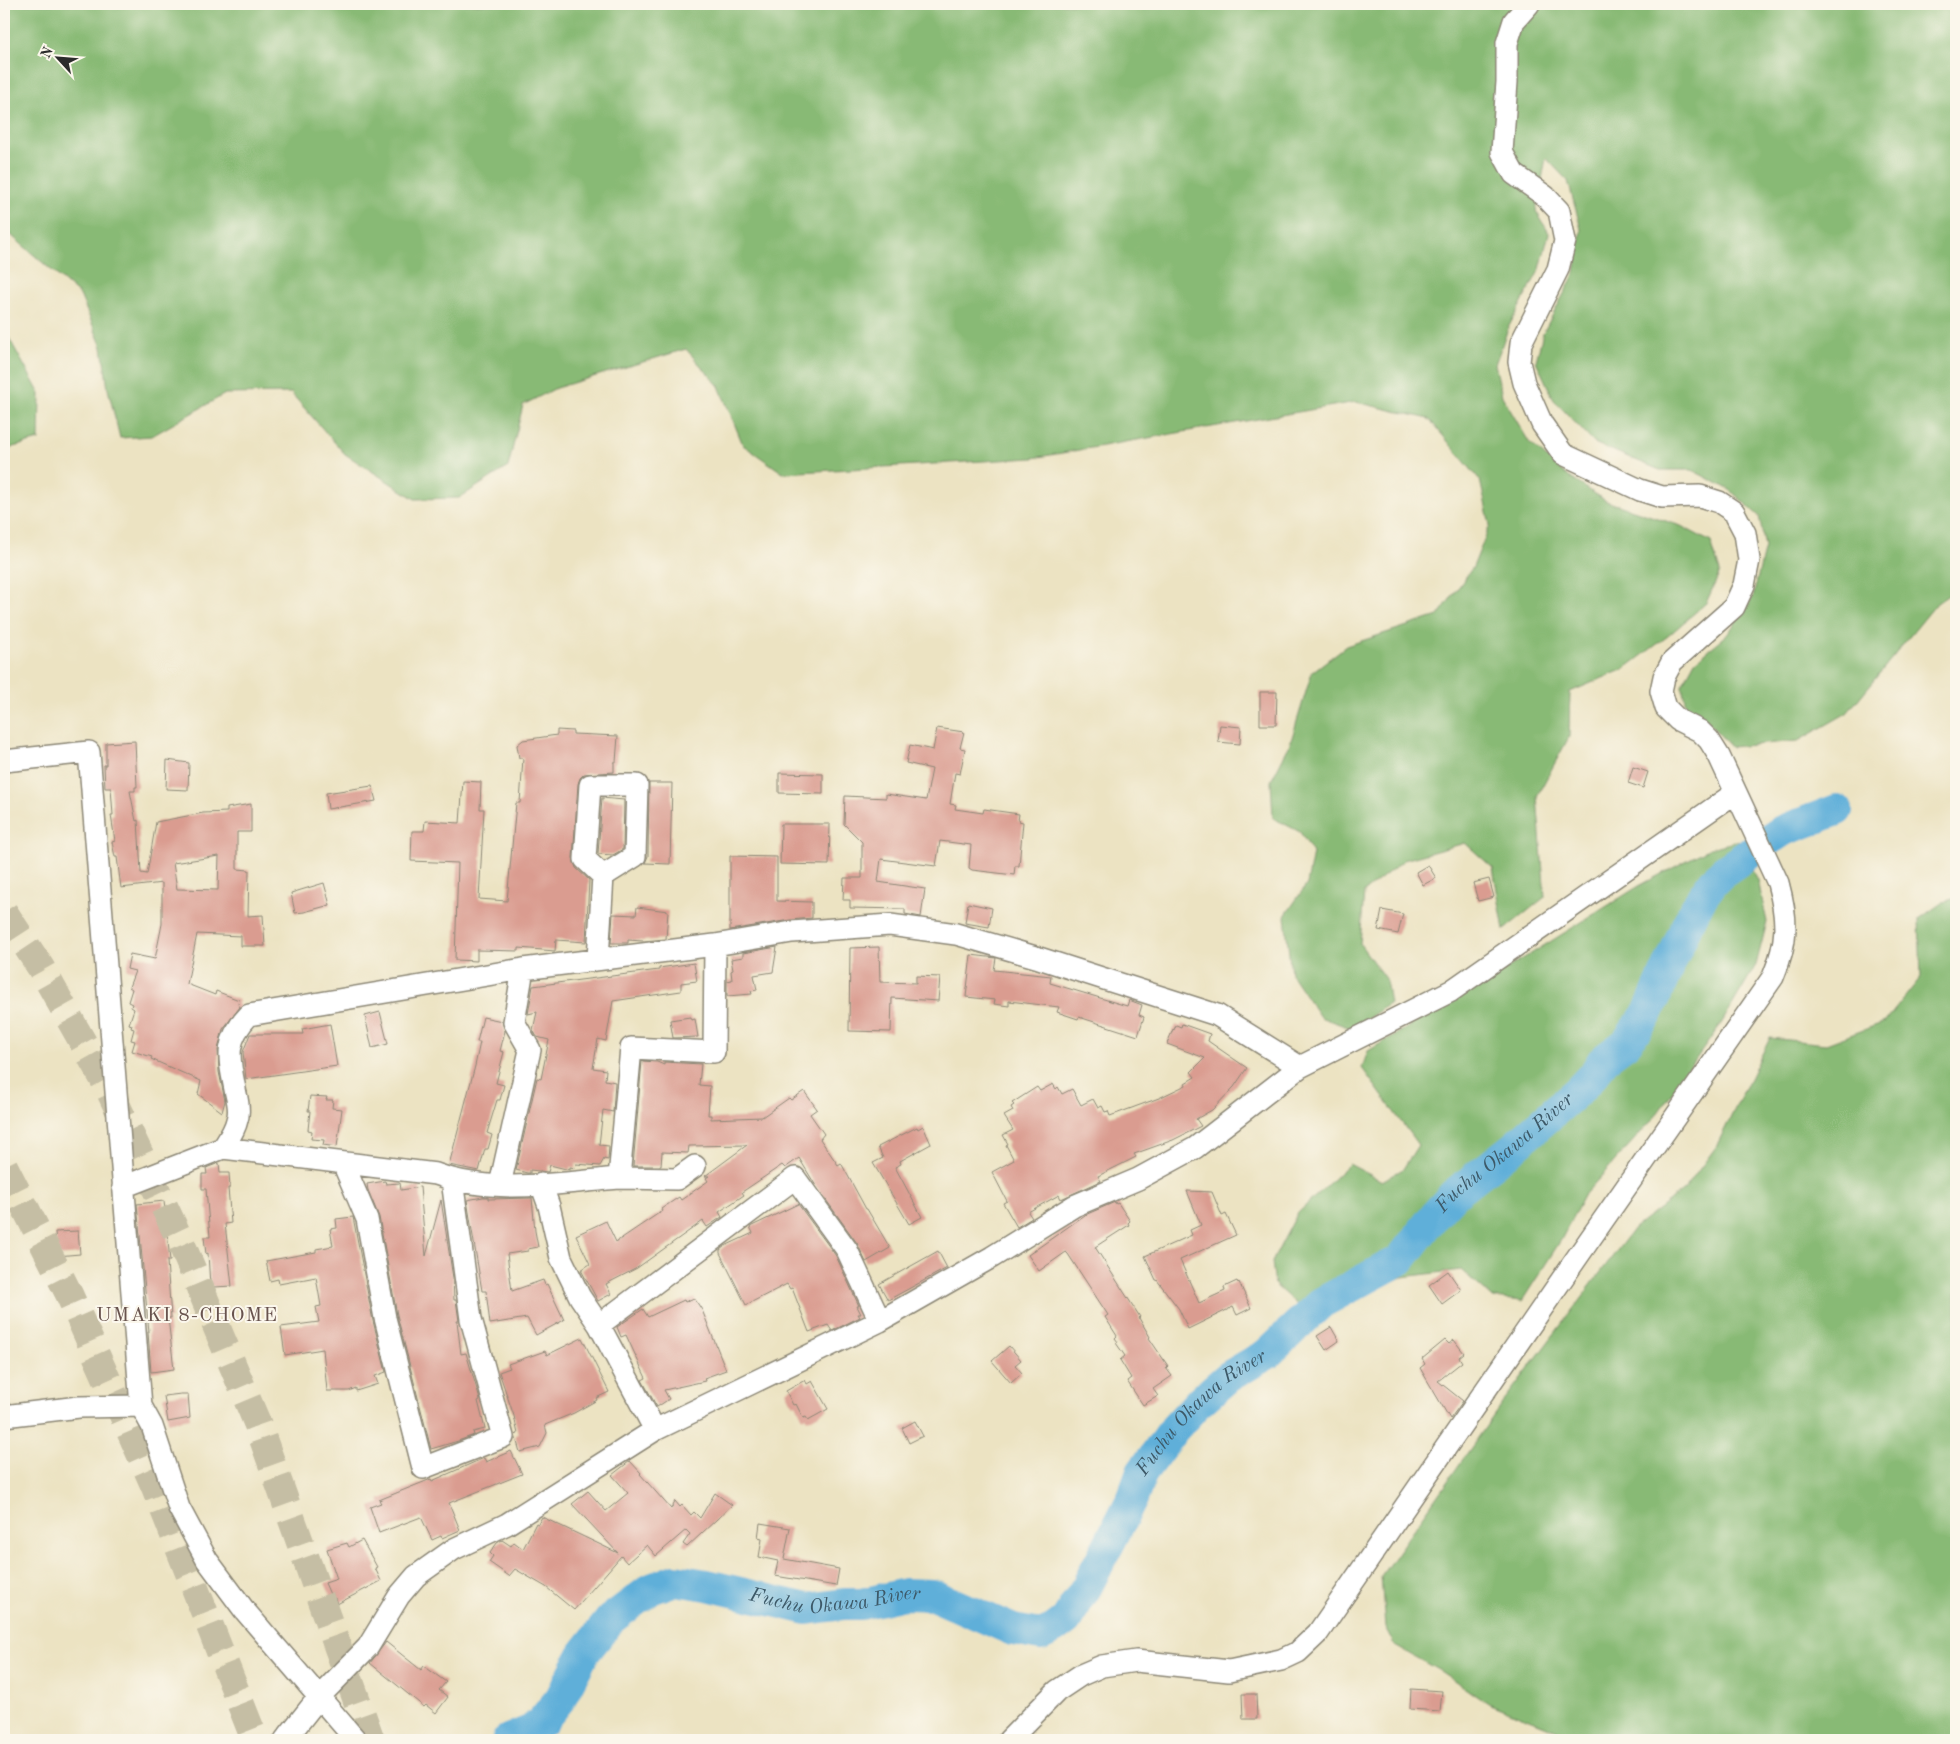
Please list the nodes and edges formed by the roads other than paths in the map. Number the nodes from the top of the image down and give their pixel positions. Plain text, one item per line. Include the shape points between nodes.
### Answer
1 (1529, 4) edge
2 (4, 760) edge
3 (1735, 793) junction
4 (603, 876) dead end
5 (715, 945) junction
6 (598, 959) junction
7 (523, 969) junction
8 (1300, 1067) junction
9 (224, 1148) junction
10 (344, 1163) junction
11 (695, 1166) dead end
12 (619, 1178) junction
13 (452, 1180) junction
14 (542, 1184) junction
15 (500, 1185) junction
16 (123, 1186) junction
17 (880, 1321) junction
18 (599, 1325) junction
19 (141, 1406) junction
20 (4, 1416) edge
21 (655, 1430) junction
22 (319, 1697) junction
23 (286, 1740) edge
24 (356, 1740) edge
25 (1009, 1740) edge

1 - 3 street via 1514,21 1507,43 1502,152 1514,174 1546,196 1559,211 1565,240 1558,269 1521,343 1519,362 1524,383 1542,424 1563,454 1662,497 1700,496 1719,502 1734,512 1745,533 1749,560 1744,585 1734,606 1672,662 1661,691 1666,708 1709,740
2 - 16 street via 89,752
3 - 8 street via 1451,991
3 - 25 street via 1778,883 1783,902 1786,926 1782,956 1774,977 1318,1633 1298,1652 1281,1660 1229,1671 1136,1661 1102,1666 1080,1675 1057,1691
4 - 6 street
5 - 6 street
5 - 8 street via 792,932 890,925 956,934 1217,1015
5 - 12 street via 714,1052 631,1048
6 - 7 street
7 - 9 street via 249,1015 238,1026 231,1042 230,1061 238,1105 237,1120
7 - 15 street via 514,1022 530,1050
8 - 17 street via 1194,1148 1138,1179 1074,1206
9 - 10 street
9 - 16 street
10 - 13 street via 436,1174
10 - 13 street via 367,1220 385,1318 423,1468 503,1437 471,1319
11 - 12 street via 677,1180
12 - 14 street
13 - 15 street
14 - 15 street
14 - 18 street via 561,1258 580,1297
16 - 19 street
17 - 18 street via 847,1250 795,1178
17 - 21 street
18 - 21 street
19 - 20 street via 80,1407
19 - 22 street via 152,1426 179,1508 208,1560 245,1612
21 - 22 street via 507,1524 454,1549 416,1576 399,1596 368,1647
22 - 23 street
22 - 24 street

